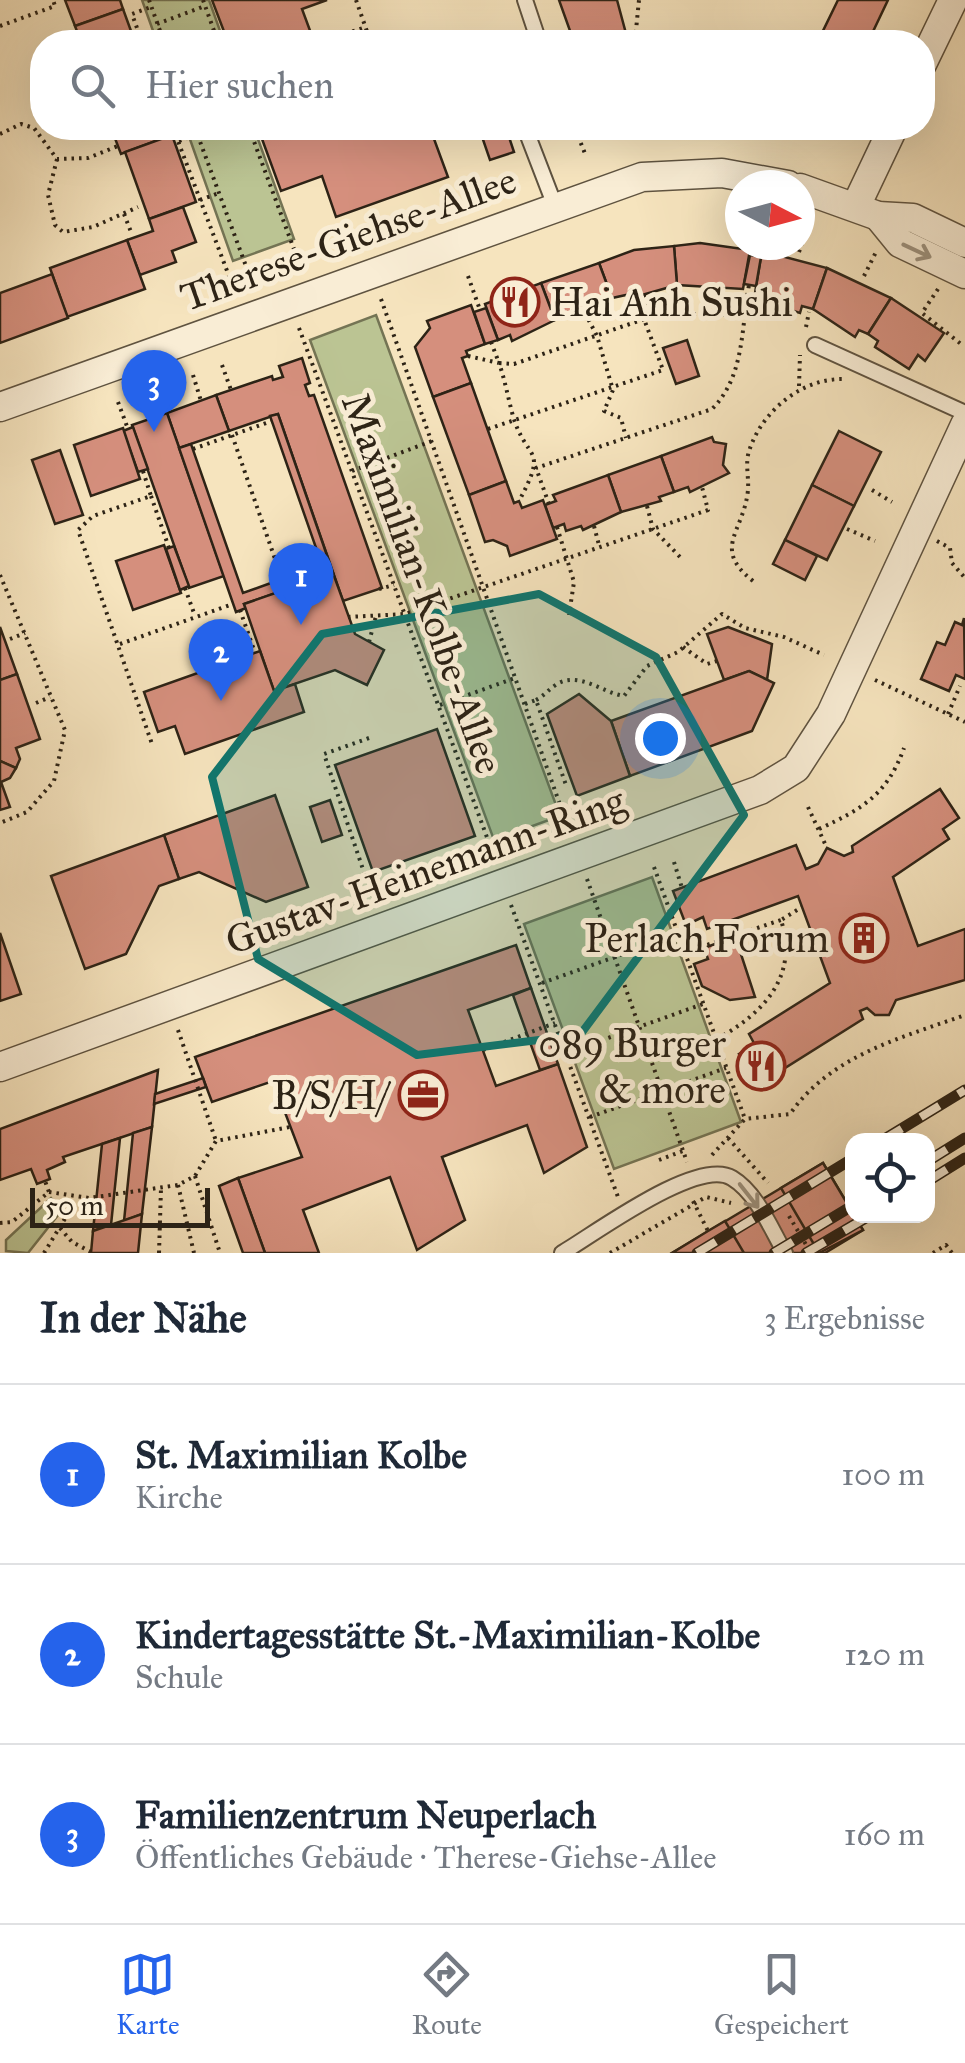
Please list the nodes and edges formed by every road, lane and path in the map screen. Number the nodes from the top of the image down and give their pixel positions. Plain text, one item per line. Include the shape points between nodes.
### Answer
1 (54, 0) edge
2 (148, 0) edge
3 (356, 0) edge
4 (525, 0) edge
5 (648, 0) edge
6 (953, 0) edge
7 (640, 2) edge
8 (204, 3) edge
9 (151, 7) junction
10 (157, 24) junction
11 (0, 26) edge
12 (366, 28) joint
13 (138, 30) edge
14 (159, 30) edge
15 (214, 30) edge
16 (360, 30) edge
17 (535, 30) edge
18 (636, 30) edge
19 (935, 37) edge
20 (30, 127) edge
21 (0, 134) edge
22 (43, 140) edge
23 (199, 140) edge
24 (253, 140) edge
25 (530, 140) edge
26 (580, 140) edge
27 (889, 140) edge
28 (178, 141) edge
29 (118, 146) dead end
30 (586, 156) dead end
31 (57, 159) junction
32 (725, 174) edge
33 (219, 193) junction
34 (815, 193) edge
35 (199, 200) junction
36 (555, 206) junction
37 (138, 208) dead end
38 (867, 211) junction
39 (124, 214) junction
40 (131, 232) dead end
41 (965, 243) edge
42 (876, 252) dead end
43 (298, 260) dead end
44 (372, 271) junction
45 (468, 276) dead end
46 (864, 276) dead end
47 (250, 278) dead end
48 (953, 280) edge
49 (232, 284) dead end
50 (749, 285) dead end
51 (709, 290) dead end
52 (644, 295) dead end
53 (290, 301) junction
54 (480, 310) dead end
55 (584, 313) dead end
56 (709, 313) junction
57 (744, 317) junction
58 (647, 318) junction
59 (597, 336) junction
60 (492, 342) dead end
61 (961, 344) dead end
62 (815, 345) dead end
63 (468, 356) dead end
64 (499, 362) junction
65 (222, 364) dead end
66 (193, 376) dead end
67 (848, 379) dead end
68 (612, 387) junction
69 (232, 390) dead end
70 (142, 394) dead end
71 (202, 400) dead end
72 (118, 402) dead end
73 (0, 407) edge
74 (965, 413) edge
75 (149, 416) dead end
76 (514, 420) junction
77 (272, 421) dead end
78 (965, 425) edge
79 (128, 429) dead end
80 (488, 429) dead end
81 (232, 435) junction
82 (626, 438) junction
83 (432, 441) junction
84 (193, 449) dead end
85 (536, 468) junction
86 (142, 471) dead end
87 (352, 471) junction
88 (702, 487) dead end
89 (872, 490) dead end
90 (151, 496) junction
91 (519, 501) dead end
92 (892, 502) dead end
93 (549, 504) dead end
94 (647, 506) dead end
95 (594, 526) dead end
96 (557, 527) dead end
97 (653, 528) junction
98 (848, 529) dead end
99 (916, 531) junction
100 (875, 541) dead end
101 (600, 547) junction
102 (169, 548) dead end
103 (568, 558) junction
104 (683, 560) dead end
105 (0, 575) edge
106 (965, 578) edge
107 (282, 579) dead end
108 (754, 581) dead end
109 (394, 586) junction
110 (483, 587) junction
111 (184, 588) dead end
112 (379, 589) dead end
113 (234, 604) dead end
114 (240, 610) dead end
115 (404, 614) junction
116 (568, 614) dead end
117 (376, 616) junction
118 (348, 617) dead end
119 (195, 618) junction
120 (24, 633) junction
121 (10, 639) dead end
122 (369, 642) dead end
123 (119, 644) junction
124 (683, 646) junction
125 (255, 653) dead end
126 (824, 655) dead end
127 (716, 660) dead end
128 (853, 668) junction
129 (515, 678) junction
130 (960, 686) dead end
131 (50, 697) junction
132 (536, 700) junction
133 (36, 703) dead end
134 (524, 704) junction
135 (438, 706) junction
136 (948, 714) junction
137 (965, 722) edge
138 (548, 732) junction
139 (536, 736) junction
140 (369, 738) dead end
141 (152, 744) dead end
142 (904, 748) dead end
143 (559, 765) junction
144 (547, 769) junction
145 (566, 785) dead end
146 (808, 806) dead end
147 (0, 823) edge
148 (819, 829) junction
149 (828, 848) dead end
150 (578, 856) junction
151 (674, 862) dead end
152 (654, 867) dead end
153 (504, 884) junction
154 (682, 888) dead end
155 (591, 891) dead end
156 (372, 899) dead end
157 (802, 907) dead end
158 (516, 919) dead end
159 (782, 920) junction
160 (678, 934) junction
161 (685, 952) junction
162 (614, 957) junction
163 (540, 984) junction
164 (704, 1004) junction
165 (965, 1015) edge
166 (554, 1023) junction
167 (639, 1027) junction
168 (716, 1039) junction
169 (182, 1041) dead end
170 (483, 1050) dead end
171 (566, 1053) junction
172 (0, 1067) edge
173 (726, 1068) junction
174 (662, 1091) junction
175 (589, 1117) junction
176 (745, 1119) junction
177 (290, 1126) dead end
178 (216, 1141) junction
179 (684, 1151) junction
180 (659, 1160) dead end
181 (195, 1176) junction
182 (692, 1176) junction
183 (45, 1180) dead end
184 (178, 1185) junction
185 (160, 1187) junction
186 (49, 1192) junction
187 (90, 1198) junction
188 (693, 1204) junction
189 (738, 1210) dead end
190 (625, 1216) junction
191 (0, 1223) edge
192 (59, 1228) junction
193 (708, 1231) dead end
194 (92, 1252) edge
195 (44, 1253) edge
196 (159, 1253) edge
197 (194, 1253) edge
198 (220, 1253) edge
199 (562, 1253) edge
200 (610, 1253) edge
201 (785, 1253) edge
202 (934, 1253) edge
203 (952, 1253) edge

1 - 11 path via 56,6
2 - 9 path
3 - 12 path
4 - 17 lane
5 - 7 path
6 - 19 street
7 - 18 path
8 - 10 path
8 - 15 path
9 - 10 path
9 - 13 path via 132,14
10 - 14 path
12 - 16 path
20 - 21 path
22 - 31 path
23 - 33 path
24 - 43 path
25 - 36 lane
26 - 30 path
27 - 38 street
28 - 35 path
29 - 31 path via 88,158
31 - 39 path via 48,195 54,225 63,232
32 - 36 street, Therese-Giehse-Allee via 642,177
33 - 35 path
33 - 47 path
34 - 38 street
35 - 49 path
36 - 44 street, Therese-Giehse-Allee
37 - 39 path
38 - 41 street via 913,218
38 -> 48 street via 900,244
39 - 40 path
42 - 46 path
44 - 53 street, Therese-Giehse-Allee
44 - 83 path, Maximilian-Kolbe-Allee
45 - 54 path
48 - 61 path via 922,313
50 - 57 path
51 - 56 path
52 - 58 path
53 - 73 street, Therese-Giehse-Allee
53 - 87 path, Maximilian-Kolbe-Allee
55 - 59 path
56 - 57 path
56 - 58 path
57 - 82 path via 736,374 726,395 712,409
58 - 59 path
58 - 68 path via 663,370
59 - 64 path via 514,364
59 - 68 path
60 - 64 path
62 - 74 lane
63 - 64 path
64 - 76 path
65 - 69 path
66 - 71 path
67 - 108 path via 799,386 758,431 730,552
68 - 76 path
68 - 82 path via 604,411 621,418
70 - 75 path
72 - 79 path
76 - 80 path
76 - 85 path
77 - 81 path
78 - 99 street, Gustav-Heinemann-Ring
81 - 84 path
81 - 107 path
82 - 85 path
83 - 87 path
83 - 110 path, Maximilian-Kolbe-Allee
85 - 91 path
85 - 93 path
86 - 90 path
87 - 109 path, Maximilian-Kolbe-Allee
88 - 97 path via 708,510
89 - 92 path
90 - 102 path
90 - 123 path via 93,516 78,530
94 - 97 path
95 - 101 path
96 - 103 path
97 - 101 path
97 - 104 path
98 - 100 path
99 - 106 path via 950,548
99 - 128 street, Gustav-Heinemann-Ring
101 - 103 path
103 - 110 path
103 - 116 path via 574,582
105 - 120 path
109 - 112 path
109 - 115 path, Maximilian-Kolbe-Allee
110 - 115 path
110 - 129 path, Maximilian-Kolbe-Allee
111 - 119 path
113 - 119 path
114 - 125 path
115 - 117 path
115 - 135 path, Maximilian-Kolbe-Allee
117 - 118 path
117 - 122 path
119 - 123 path
120 - 121 path
120 - 131 path
123 - 141 path
124 - 126 path via 722,614
124 - 127 path via 707,664
124 - 132 path via 647,666 624,696 570,681
128 - 136 path
128 - 150 street, Gustav-Heinemann-Ring via 796,768 760,790
129 - 134 path, Maximilian-Kolbe-Allee
129 - 135 path
130 - 136 path
131 - 133 path
131 - 147 path via 64,730 54,781 28,812
132 - 134 path
132 - 138 path
134 - 139 path, Maximilian-Kolbe-Allee
135 - 153 path, Maximilian-Kolbe-Allee
136 - 137 path
138 - 139 path
138 - 143 path
139 - 144 path, Maximilian-Kolbe-Allee
140 - 156 path via 324,754
142 - 148 path via 896,772 864,808
143 - 144 path
143 - 145 path
144 - 150 path, Maximilian-Kolbe-Allee
146 - 148 path
148 - 149 path
150 - 153 street, Gustav-Heinemann-Ring
151 - 154 path
152 - 160 path
153 - 172 street, Gustav-Heinemann-Ring
155 - 162 path
157 - 159 path
158 - 163 path
159 - 161 path
159 - 168 path via 790,946 776,988 738,1028
160 - 161 path
160 - 162 path
161 - 164 path
162 - 163 path
162 - 167 path
163 - 166 path
164 - 167 path
164 - 168 path
165 - 176 path via 909,1031 827,1074 804,1091 790,1114
166 - 170 path
166 - 171 path
167 - 171 path
167 - 174 path
168 - 173 path
169 - 178 path
171 - 175 path
173 - 174 path
173 - 176 path
174 - 175 path
174 - 179 path
175 - 190 path
176 - 182 path
177 - 178 path
178 - 181 path
179 - 180 path
179 - 182 path
181 - 184 path
181 - 198 path
182 - 190 lane
182 -> 201 lane via 719,1172 741,1185
183 - 186 path
184 - 185 path
184 - 197 path
185 - 187 path
185 - 196 path
186 - 187 path
186 - 191 path via 12,1222
187 - 192 path
188 - 189 path via 715,1197
188 - 193 path
188 - 200 path
190 - 199 lane
192 - 194 path
192 - 195 path
202 - 203 path via 946,1245

